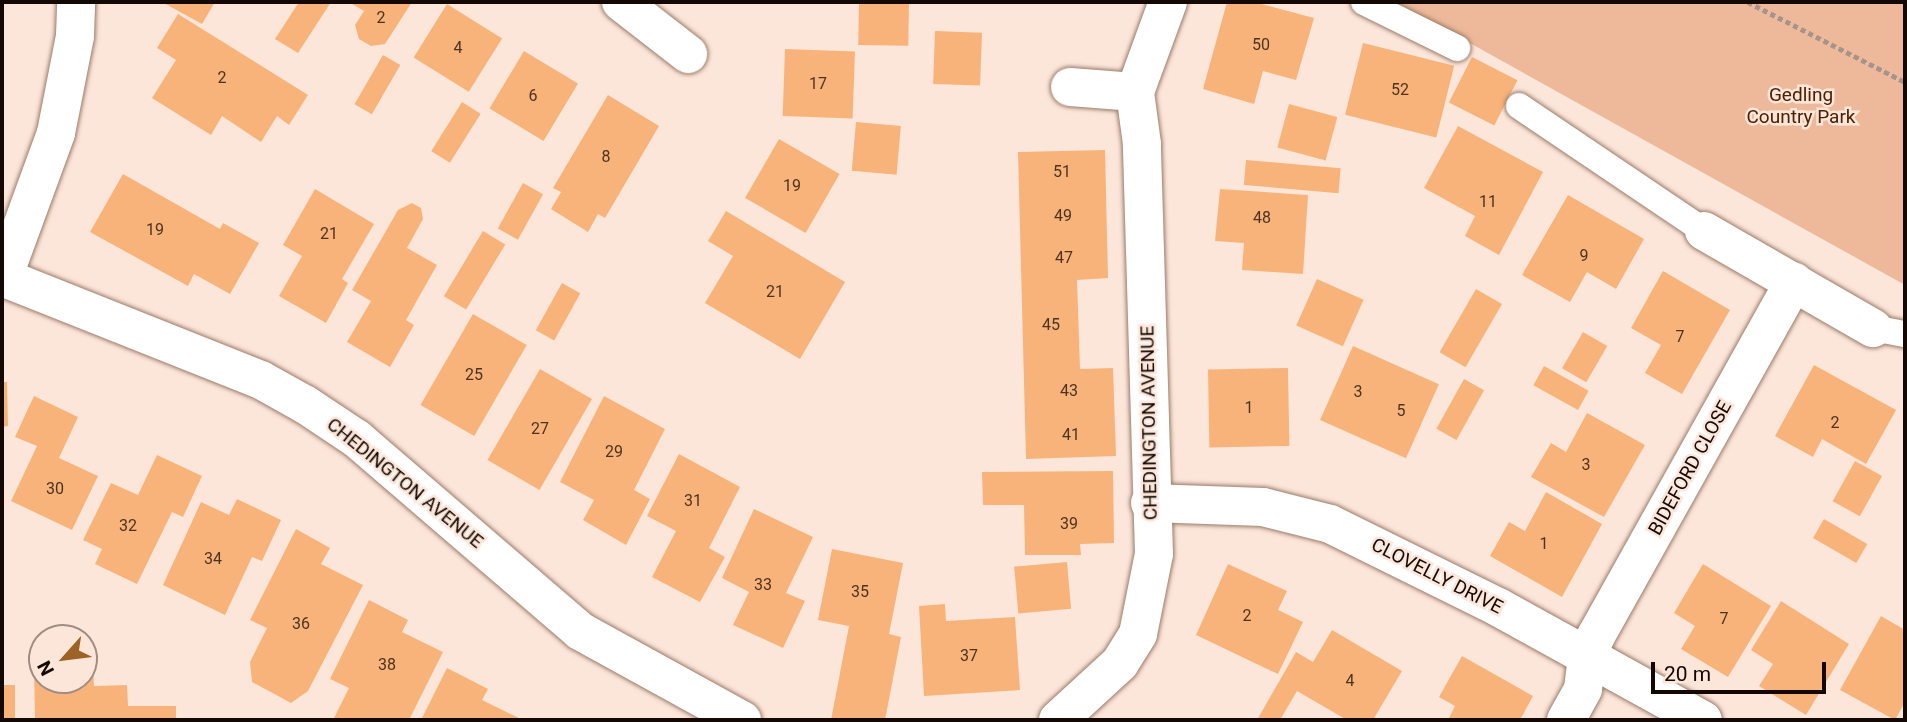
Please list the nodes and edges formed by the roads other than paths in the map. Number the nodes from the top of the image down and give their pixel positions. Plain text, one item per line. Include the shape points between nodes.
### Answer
1 (76, 2) edge
2 (1168, 2) edge
3 (1364, 2) edge
4 (626, 3) edge
5 (1457, 48) dead end
6 (688, 54) dead end
7 (1070, 87) dead end
8 (1135, 92) junction
9 (1519, 106) dead end
10 (1704, 231) joint
11 (2, 277) edge
12 (1794, 281) junction
13 (1889, 331) edge
14 (1150, 503) junction
15 (1587, 656) junction
16 (721, 716) edge
17 (1058, 720) edge
18 (1566, 720) edge
19 (1703, 720) edge

1 - 11 street via 75,36 56,134
2 - 8 street, CHEDINGTON AVENUE
3 - 5 lane
4 - 6 street
7 - 8 street
8 - 14 street, CHEDINGTON AVENUE via 1142,144
9 - 10 lane
10 - 12 street
11 - 16 street, CHEDINGTON AVENUE via 261,380 306,405 366,447 580,631
12 - 13 street
12 - 15 street, BIDEFORD CLOSE
14 - 15 street, CLOVELLY DRIVE via 1263,508 1330,524
14 - 17 street, CHEDINGTON AVENUE via 1154,554 1138,634 1120,663
15 - 18 street via 1583,689
15 - 19 street, CLOVELLY DRIVE

